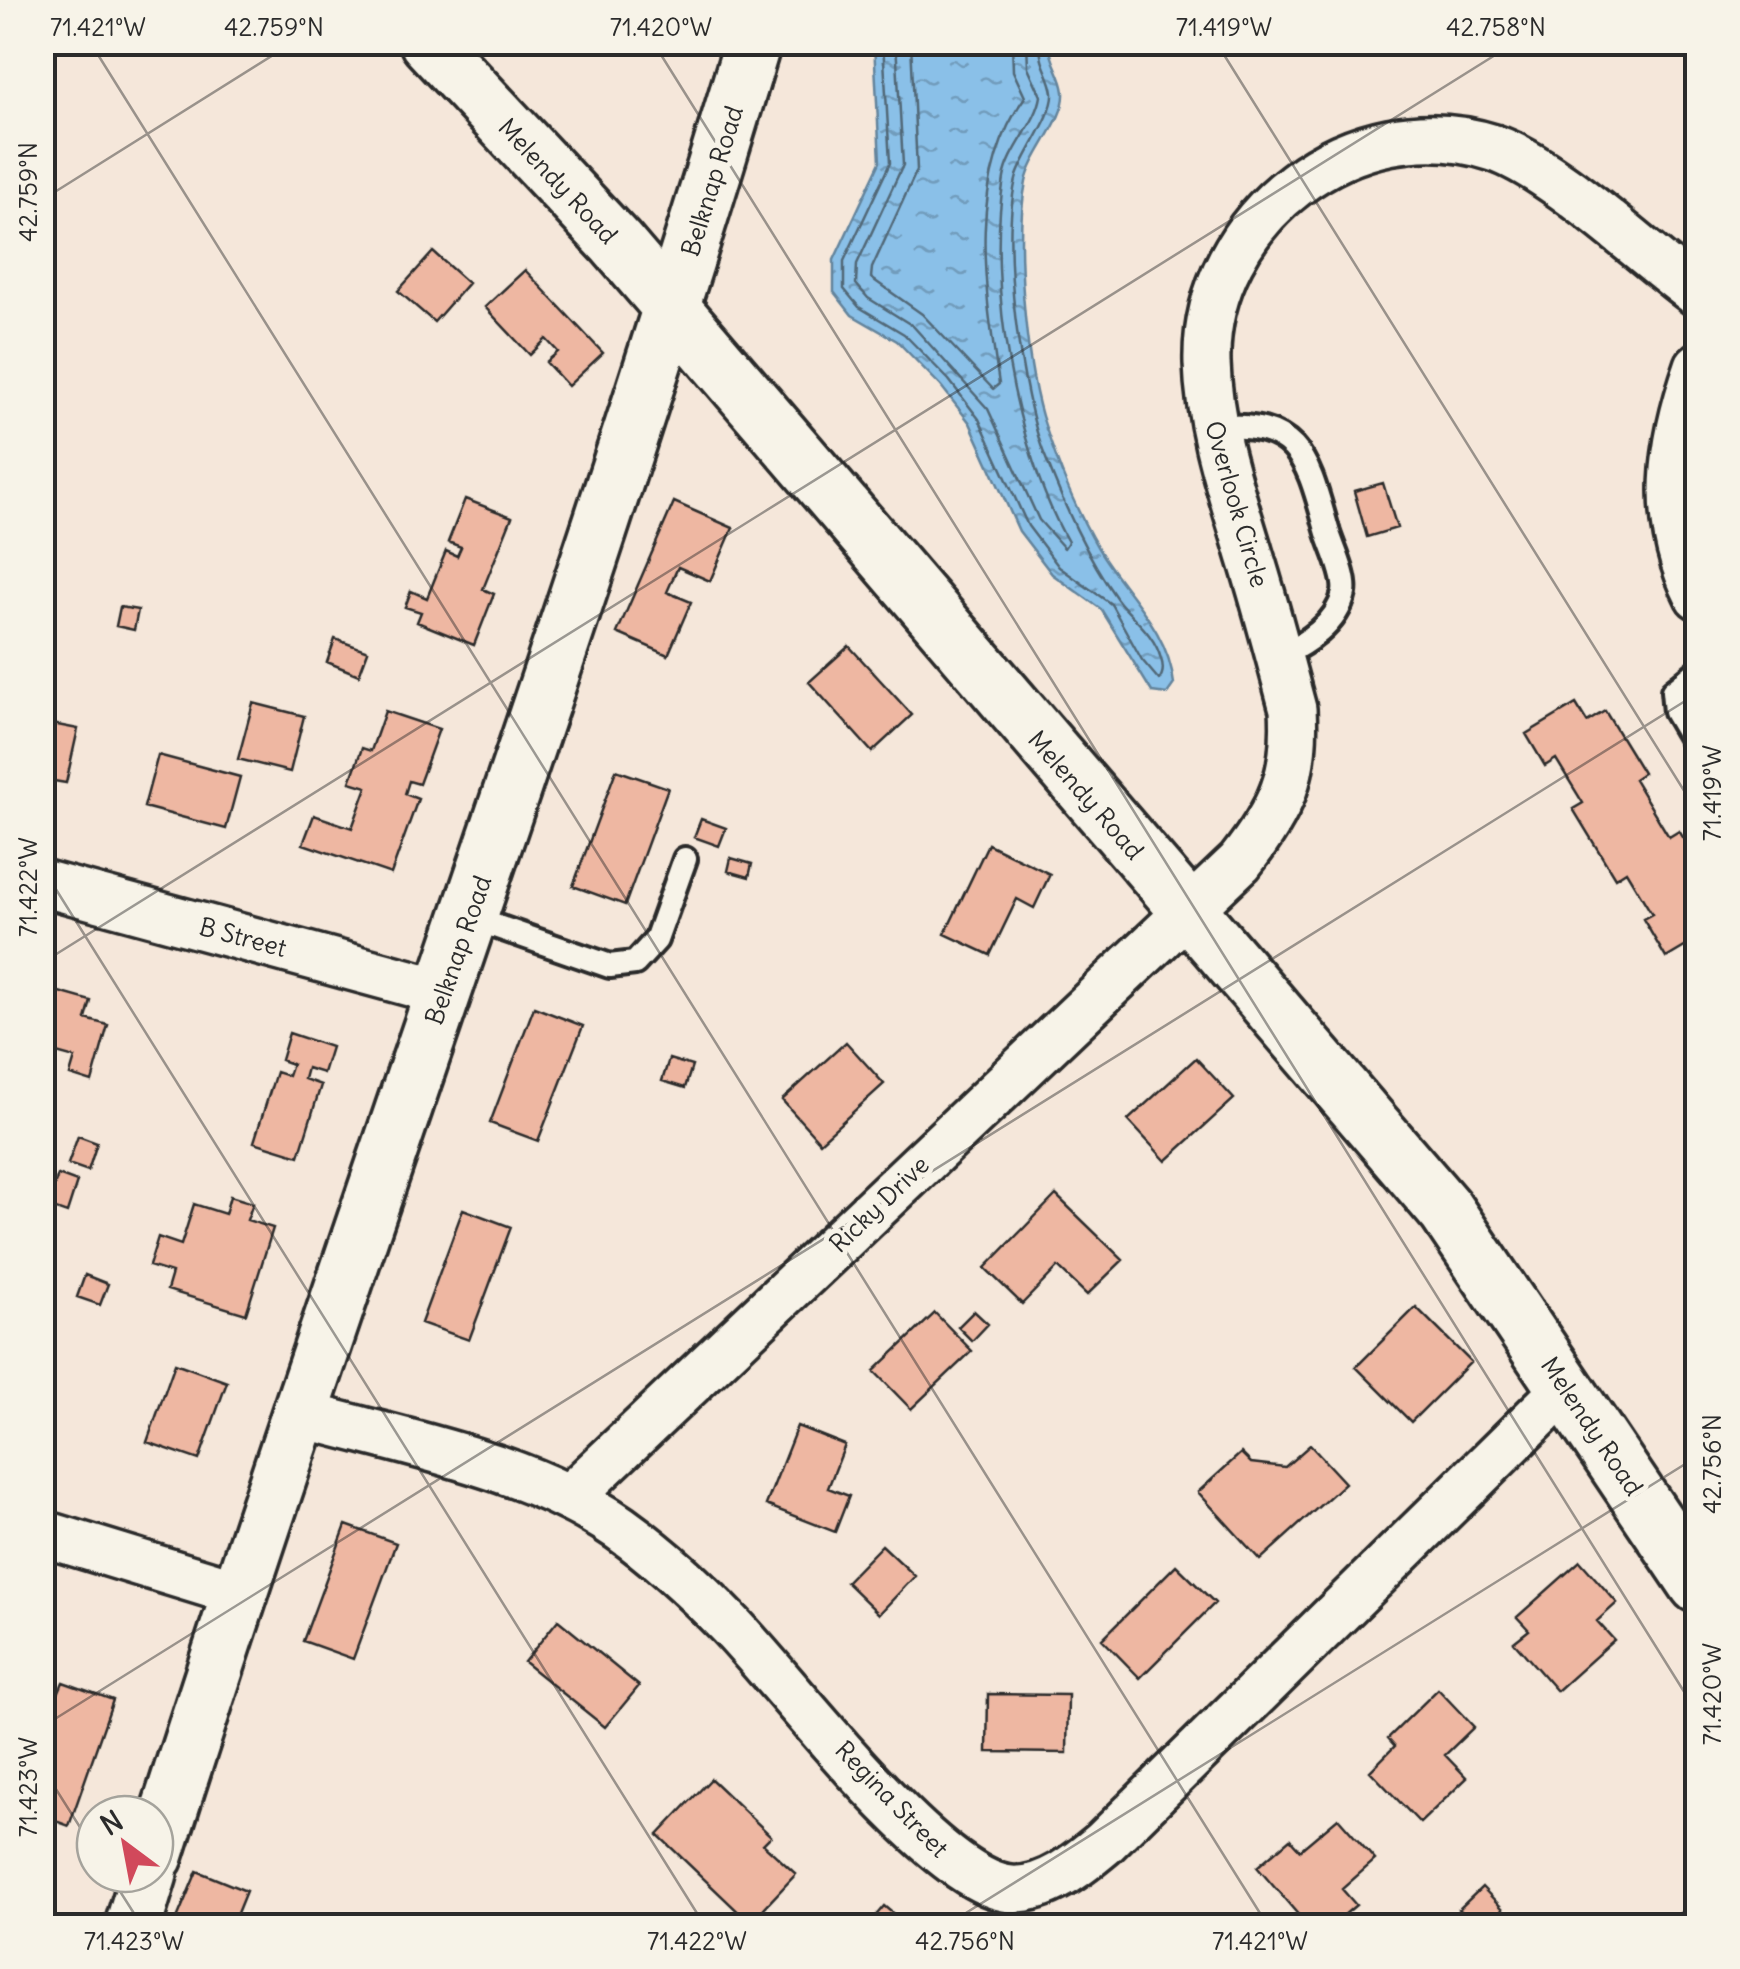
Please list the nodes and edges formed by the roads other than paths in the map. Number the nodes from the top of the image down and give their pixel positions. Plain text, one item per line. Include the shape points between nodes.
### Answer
1 (428, 42) edge
2 (753, 42) edge
3 (1698, 294) edge
4 (672, 313) junction
5 (1698, 366) edge
6 (1214, 428) junction
7 (1698, 596) edge
8 (1280, 657) junction
9 (1698, 672) edge
10 (1698, 751) edge
11 (685, 859) dead end
12 (42, 882) edge
13 (1186, 911) junction
14 (469, 918) junction
15 (444, 992) junction
16 (1565, 1388) junction
17 (301, 1414) junction
18 (571, 1496) junction
19 (42, 1533) edge
20 (1698, 1585) edge
21 (238, 1593) junction
22 (175, 1794) edge
23 (142, 1894) edge
24 (132, 1926) edge

1 - 4 street, Melendy Road via 616,243
2 - 4 street, Belknap Road
3 - 6 street, Overlook Circle via 1538,170 1495,148 1404,139 1360,149 1280,196 1223,268 1208,344
4 - 13 street, Melendy Road
4 - 14 street, Belknap Road
5 - 7 street via 1673,453 1671,499 1678,544
6 - 8 street, Overlook Circle
6 - 8 lane via 1251,424 1285,439 1307,462 1345,590 1333,618
8 - 13 street, Overlook Circle via 1295,752 1286,789 1240,862
9 - 10 lane via 1673,691 1675,712
11 - 14 lane via 656,940 635,964 610,966
12 - 15 street, B Street
13 - 16 street, Melendy Road via 1446,1211
13 - 18 street, Ricky Drive
14 - 15 street, Belknap Road
15 - 17 street, Belknap Road
16 - 18 street, Regina Street via 1104,1842 1055,1878 1014,1889 992,1885 936,1848 727,1621 623,1530
16 - 20 street, Melendy Road
17 - 18 street, Regina Street
17 - 21 street, Belknap Road
19 - 21 street
21 - 22 street, Belknap Road
23 - 24 street

